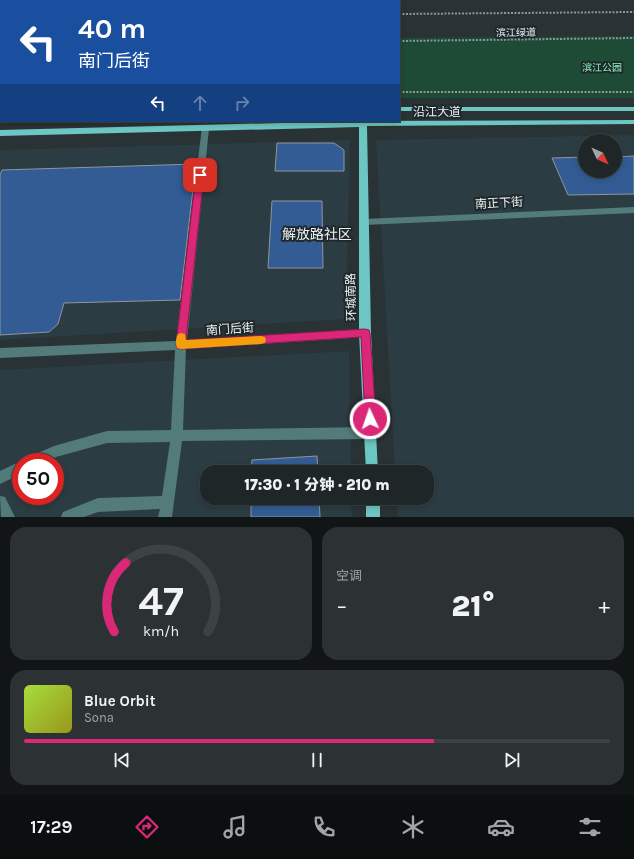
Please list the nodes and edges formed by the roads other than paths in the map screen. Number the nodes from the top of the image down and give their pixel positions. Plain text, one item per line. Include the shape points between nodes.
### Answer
1 (634, 109) edge
2 (400, 110) edge
3 (634, 122) edge
4 (363, 123) edge
5 (205, 129) junction
6 (0, 133) edge
7 (634, 210) edge
8 (364, 222) junction
9 (365, 333) junction
10 (181, 345) junction
11 (0, 352) edge
12 (371, 433) junction
13 (177, 436) junction
14 (52, 453) edge
15 (372, 465) edge
16 (12, 472) edge
17 (0, 478) edge
18 (0, 502) edge
19 (167, 502) junction
20 (373, 505) edge
21 (8, 517) edge
22 (68, 517) edge
23 (166, 517) edge
24 (373, 517) edge

1 - 2 main road, 沿江大道
3 - 4 main road, 沿江大道
4 - 5 main road, 沿江大道
4 - 8 main road, 环城南路
5 - 6 main road, 沿江大道
5 - 10 street
7 - 8 street, 南正下街
8 - 9 main road, 环城南路
9 - 10 street, 南门后街
9 - 12 main road, 环城南路
10 - 11 street, 南门后街
10 - 13 street
12 - 13 street
12 - 15 main road, 环城南路
13 - 14 street via 107,437
13 - 19 street
16 - 17 street
18 - 21 street
19 - 22 street via 98,505
19 - 23 street
20 - 24 main road

